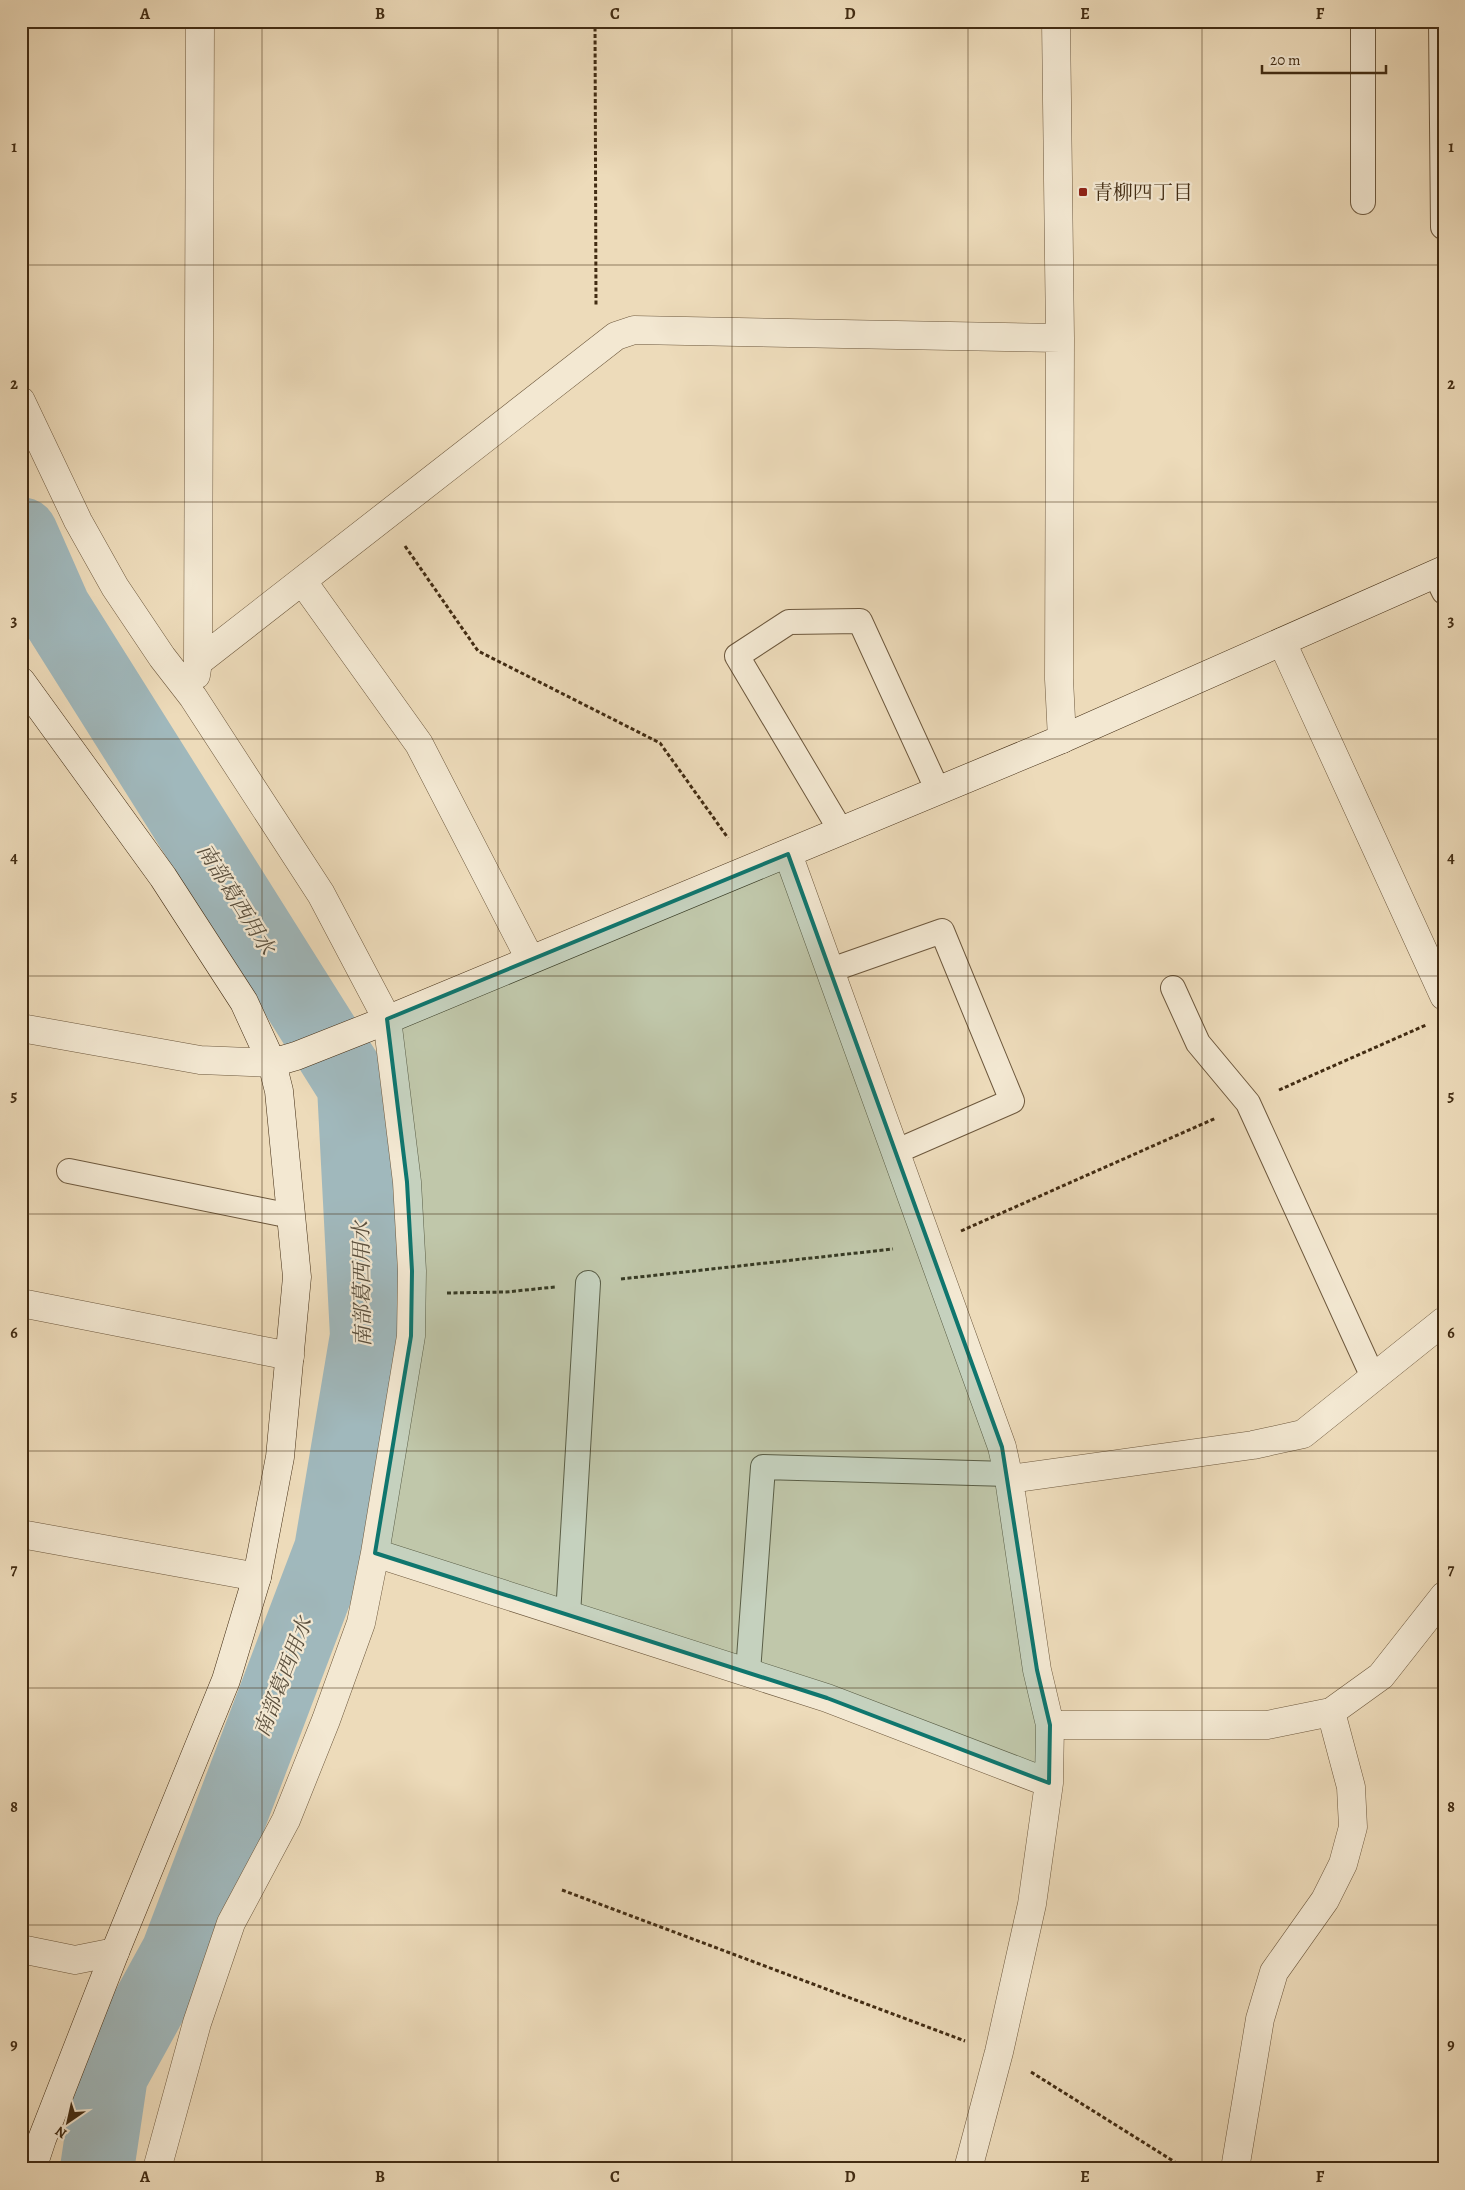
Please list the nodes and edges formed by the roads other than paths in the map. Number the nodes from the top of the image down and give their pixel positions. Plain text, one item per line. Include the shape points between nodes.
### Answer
1 (200, 21) edge
2 (1056, 21) edge
3 (1363, 21) edge
4 (1440, 21) edge
5 (1363, 202) dead end
6 (1442, 228) dead end
7 (1060, 338) junction
8 (21, 401) edge
9 (1441, 579) edge
10 (303, 582) junction
11 (1282, 642) junction
12 (198, 662) junction
13 (21, 681) edge
14 (193, 696) junction
15 (1062, 739) junction
16 (938, 791) junction
17 (841, 831) junction
18 (788, 854) junction
19 (530, 958) junction
20 (831, 970) junction
21 (1173, 988) dead end
22 (1444, 996) edge
23 (379, 1022) junction
24 (21, 1028) edge
25 (284, 1060) junction
26 (895, 1152) junction
27 (68, 1171) dead end
28 (291, 1216) junction
29 (588, 1283) dead end
30 (21, 1303) edge
31 (1444, 1321) edge
32 (290, 1356) junction
33 (1373, 1377) junction
34 (1008, 1476) junction
35 (21, 1534) edge
36 (375, 1553) junction
37 (257, 1577) junction
38 (1444, 1596) edge
39 (568, 1615) junction
40 (748, 1672) junction
41 (1331, 1712) junction
42 (1050, 1725) junction
43 (1049, 1784) junction
44 (21, 1949) edge
45 (114, 1952) junction
46 (1238, 2167) edge
47 (32, 2169) edge
48 (157, 2169) edge
49 (968, 2169) edge

1 - 12 street
2 - 7 street
3 - 5 lane
4 - 6 lane
7 - 10 street via 634,330 616,336
7 - 15 street via 1059,679
8 - 14 street via 78,521 115,588
9 - 11 street
10 - 12 street
10 - 19 street via 419,744
11 - 15 street
11 - 22 street
12 - 14 street
13 - 25 street via 163,877
14 - 23 street via 320,894
15 - 16 street
16 - 17 street
16 - 17 lane via 860,621 789,622 737,656
17 - 18 street
18 - 19 street
18 - 20 street
19 - 23 street
20 - 26 street
20 - 26 lane via 942,931 1012,1101
21 - 33 lane via 1198,1043 1248,1103
23 - 25 street
23 - 36 street via 408,1182 412,1271 410,1336
24 - 25 street via 200,1060
25 - 28 street via 283,1123
26 - 34 street via 1002,1447
27 - 28 lane
28 - 32 street via 297,1277
29 - 39 lane
30 - 32 street
31 - 33 street
32 - 37 street via 280,1456
33 - 34 street via 1303,1434 1253,1445
34 - 40 lane via 763,1468
34 - 42 street via 1037,1670
35 - 37 street
36 - 39 street
36 - 48 street via 360,1622 326,1720 286,1820 231,1923 197,2022
37 - 45 street via 226,1680
38 - 41 street via 1380,1676
39 - 40 street
40 - 43 street via 827,1698
41 - 42 street via 1267,1725
41 - 46 street via 1351,1787 1353,1827 1343,1864 1325,1900 1274,1972 1260,2019
42 - 43 street
43 - 49 street via 1032,1904
44 - 45 street via 75,1960
45 - 47 street

